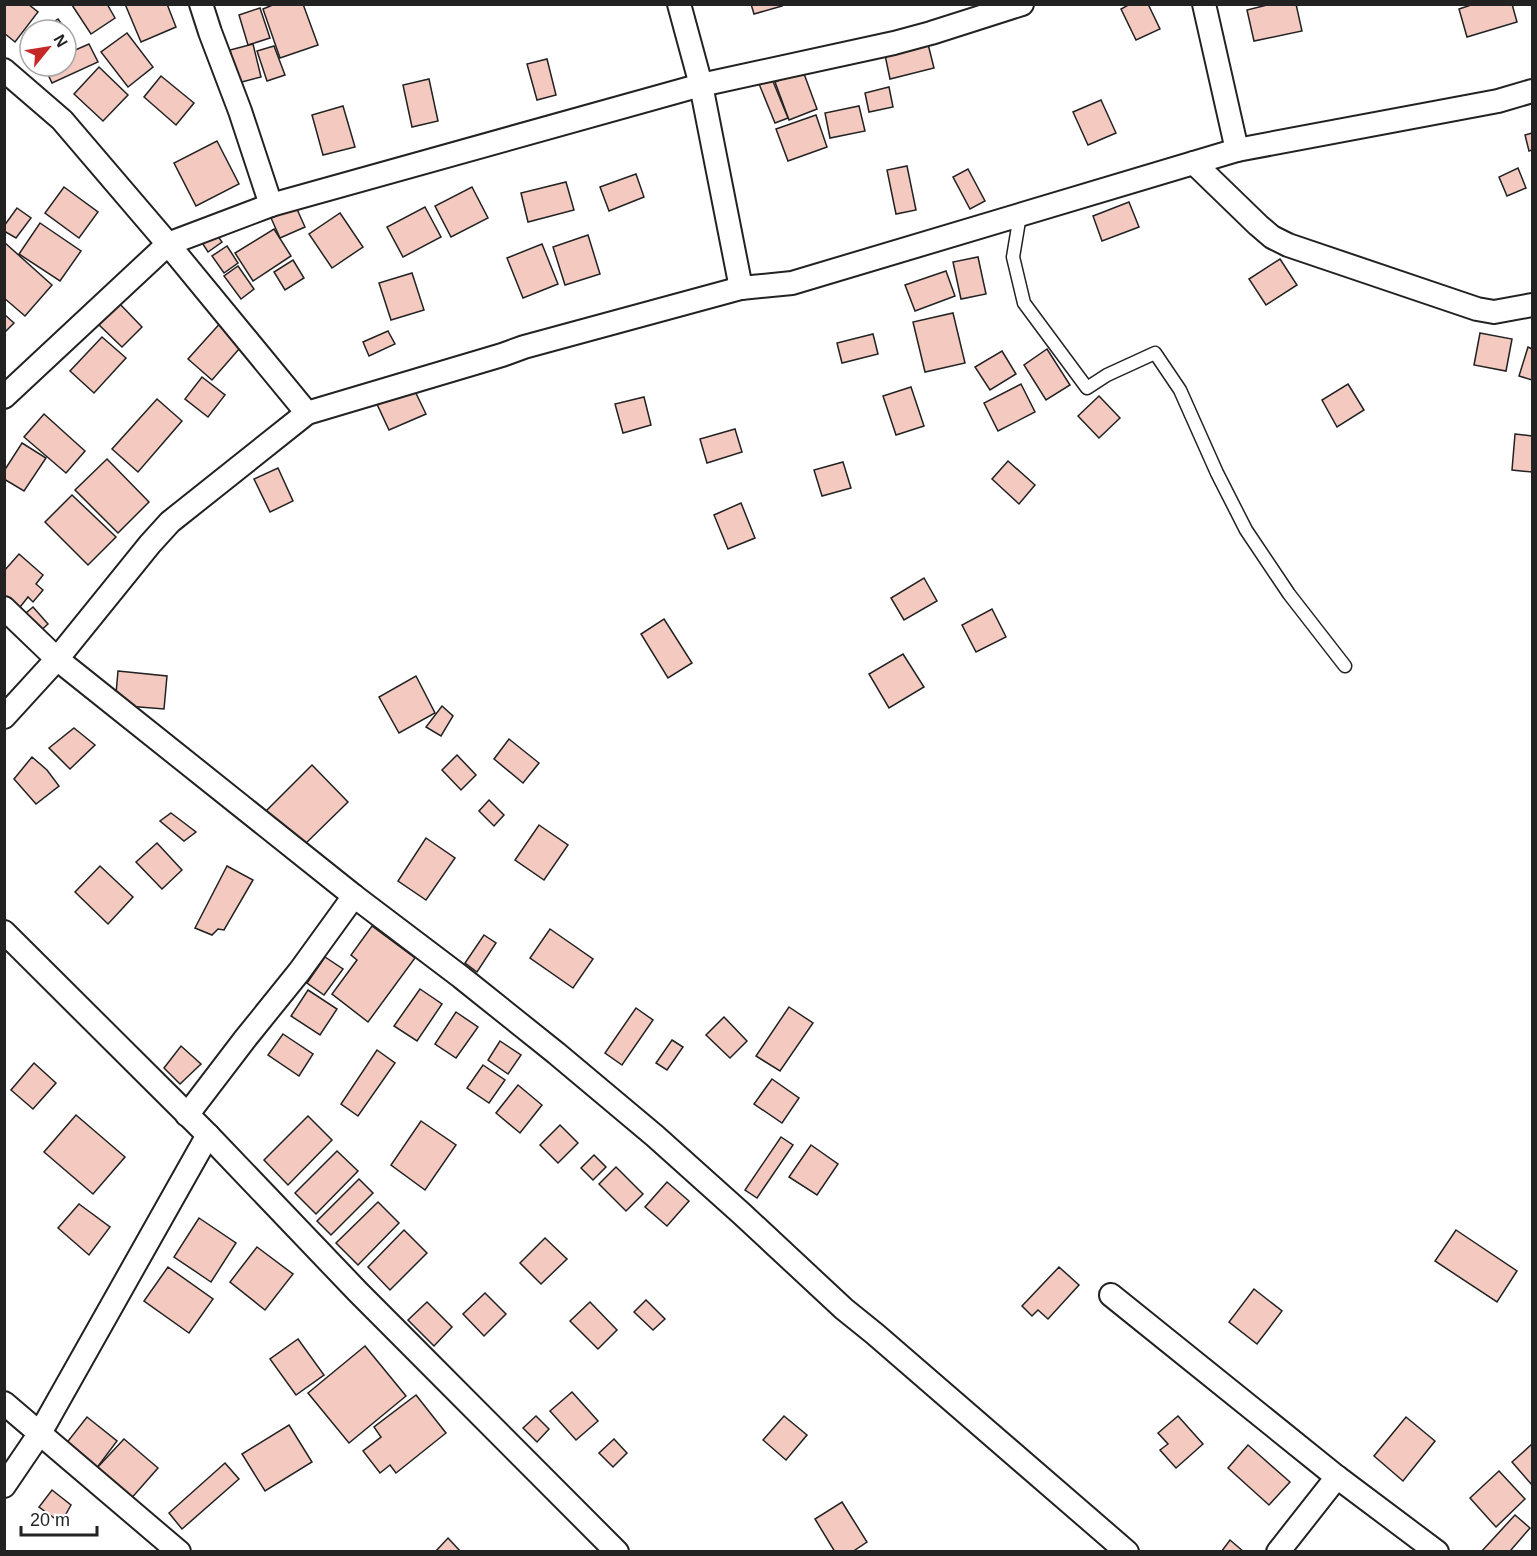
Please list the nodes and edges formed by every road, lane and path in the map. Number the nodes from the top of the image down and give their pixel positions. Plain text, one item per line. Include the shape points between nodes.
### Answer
1 (201, 4) edge
2 (679, 4) edge
3 (1022, 4) edge
4 (1204, 4) edge
5 (4, 70) edge
6 (701, 85) junction
7 (1533, 91) edge
8 (1237, 150) junction
9 (1194, 163) junction
10 (271, 205) junction
11 (1020, 215) junction
12 (168, 244) junction
13 (741, 288) junction
14 (1533, 304) edge
15 (4, 397) edge
16 (308, 412) junction
17 (4, 608) edge
18 (57, 659) junction
19 (1345, 666) dead end
20 (4, 717) edge
21 (354, 896) junction
22 (4, 932) edge
23 (187, 1115) junction
24 (208, 1135) junction
25 (1111, 1295) dead end
26 (4, 1403) edge
27 (39, 1433) junction
28 (1336, 1477) junction
29 (4, 1486) edge
30 (179, 1551) edge
31 (618, 1551) edge
32 (1127, 1551) edge
33 (1278, 1551) edge
34 (1437, 1551) edge

1 - 10 street
2 - 6 street
3 - 6 street via 894,43
4 - 8 street
5 - 12 street via 62,120
6 - 10 street
6 - 13 street
7 - 8 street
8 - 9 street
9 - 11 street
9 - 14 street via 1258,225 1288,245 1477,309 1494,312
10 - 12 street
11 - 13 street via 792,283
11 - 19 lane via 1013,257 1024,303 1087,388 1155,353 1180,390 1246,530
12 - 15 street
12 - 16 street
13 - 16 street via 524,346
16 - 18 street via 170,522
17 - 18 street
18 - 20 street
18 - 21 street
21 - 23 street
21 - 32 street via 461,977 655,1136 844,1309
22 - 23 street
23 - 24 street
24 - 27 street
24 - 31 street via 358,1292
25 - 28 street
26 - 27 street
27 - 29 street
27 - 30 street
28 - 33 street
28 - 34 street

